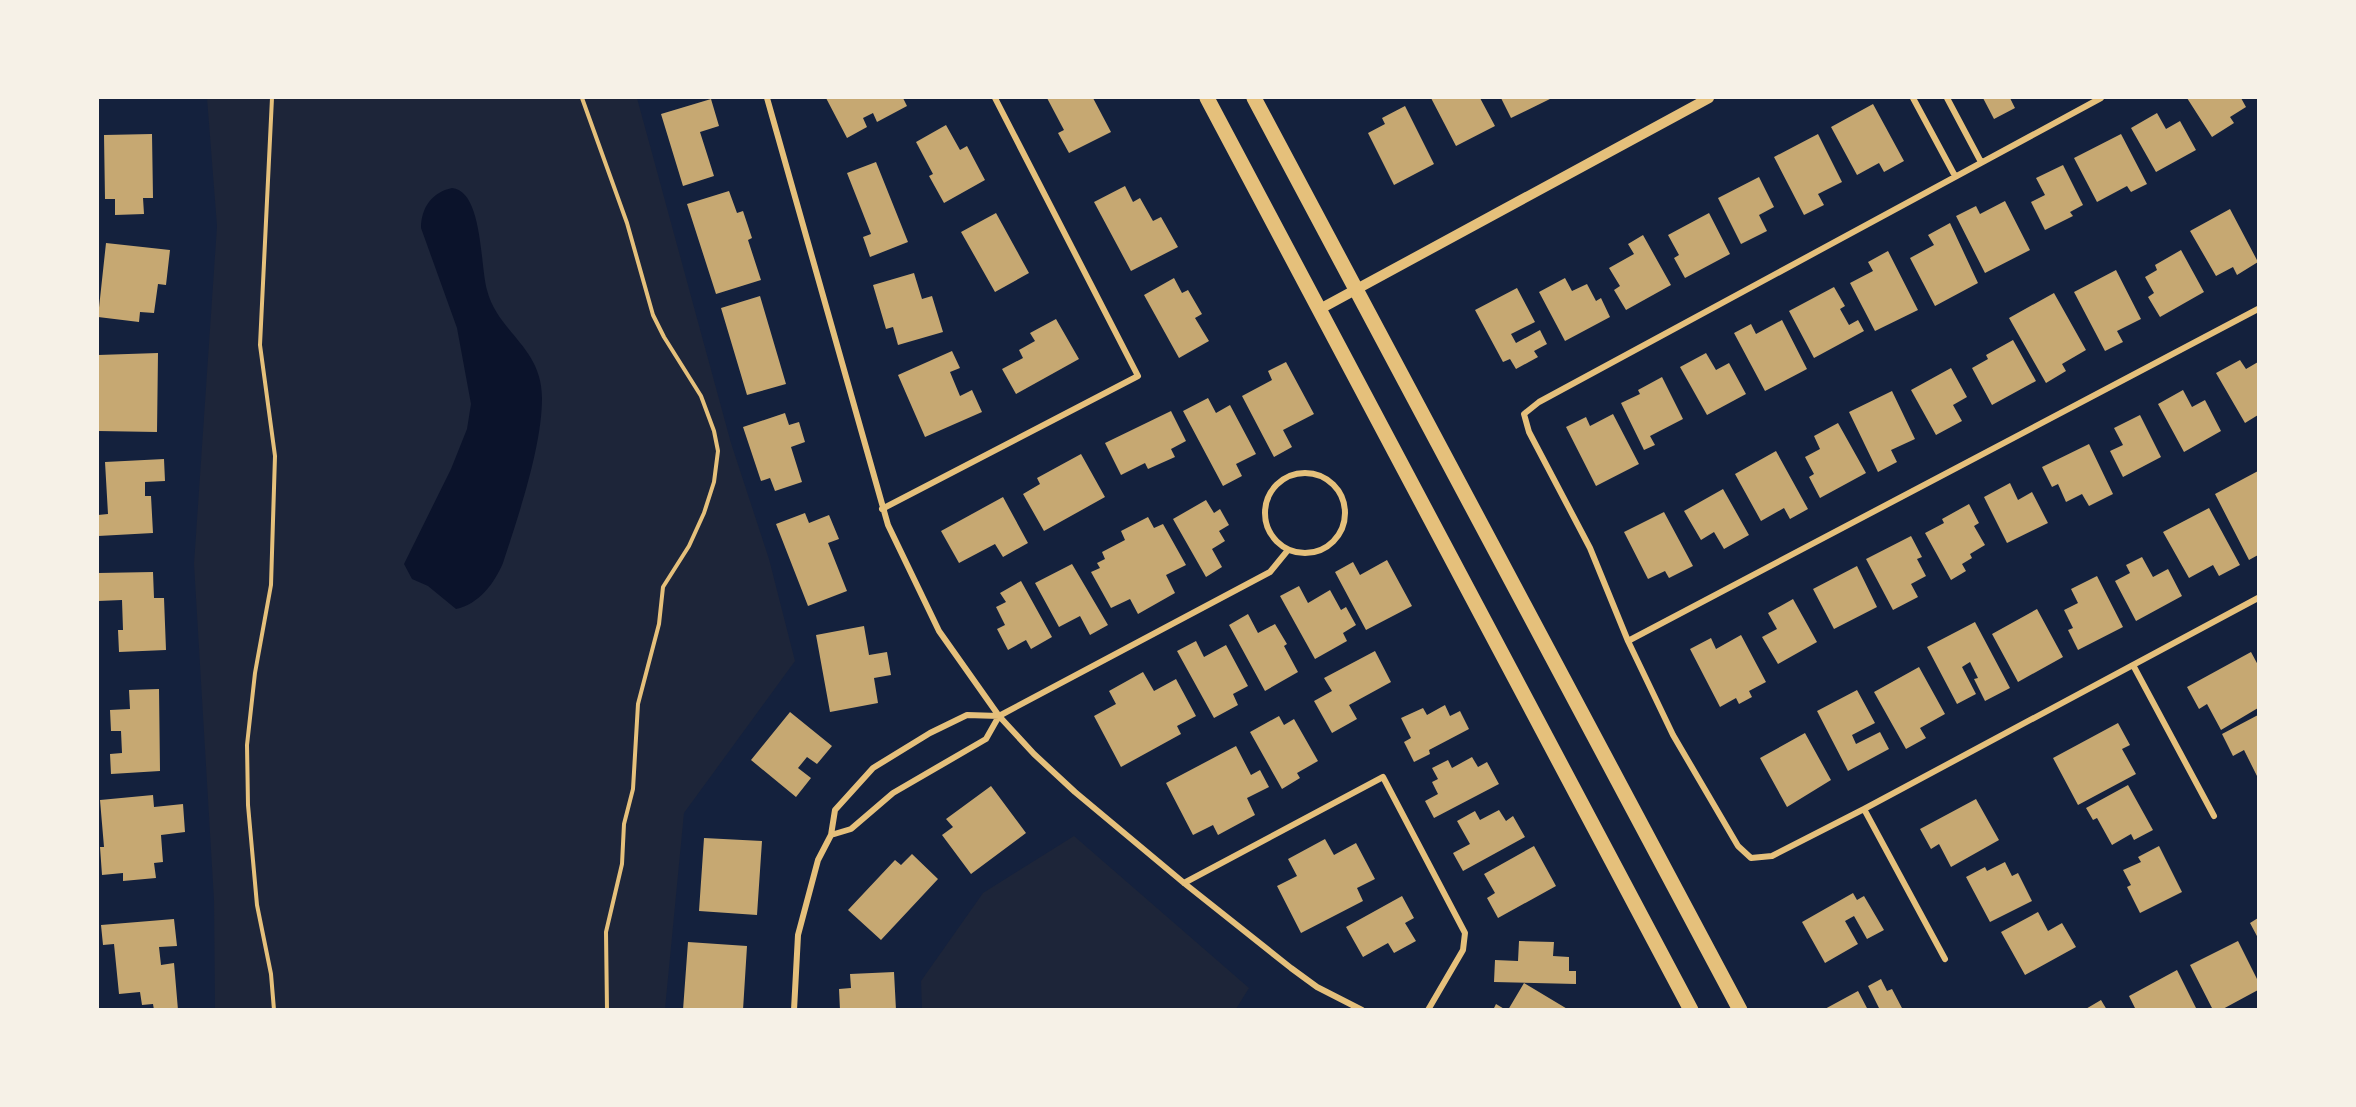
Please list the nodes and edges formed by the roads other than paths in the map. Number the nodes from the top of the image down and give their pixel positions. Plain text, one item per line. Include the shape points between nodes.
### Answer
1 (767, 98) edge
2 (995, 98) edge
3 (1207, 98) edge
4 (1254, 98) edge
5 (1709, 98) edge
6 (1913, 98) edge
7 (1947, 98) edge
8 (2101, 98) edge
9 (1981, 162) junction
10 (1955, 176) junction
11 (1355, 289) junction
12 (1320, 309) junction
13 (2259, 309) edge
14 (882, 509) junction
15 (1288, 550) junction
16 (2259, 598) edge
17 (1628, 641) junction
18 (2133, 665) junction
19 (999, 716) junction
20 (1864, 809) junction
21 (2214, 816) dead end
22 (831, 835) junction
23 (1184, 883) junction
24 (1945, 959) dead end
25 (795, 1010) edge
26 (1362, 1010) edge
27 (1428, 1010) edge
28 (1691, 1010) edge
29 (1740, 1010) edge

1 - 14 street
2 - 14 street via 1138,376
3 - 12 main road
4 - 11 main road
5 - 11 street
6 - 10 street
7 - 9 street
8 - 9 street
9 - 10 street
10 - 17 street via 1539,402 1524,414 1529,432 1590,549
11 - 12 street
11 - 29 main road
12 - 28 main road
13 - 17 street
14 - 19 street via 897,549 939,631
15 - 15 street via 1320,550 1336,539 1342,528 1346,515 1339,490 1317,474 1291,475 1279,482 1268,498 1265,518 1269,531
15 - 19 street via 1270,572
16 - 18 street
17 - 20 street via 1673,735 1738,846 1751,858 1772,856
18 - 20 street
18 - 21 street
19 - 22 street via 987,739 893,793 851,829
19 - 22 street via 967,715 873,768 835,810
19 - 23 street via 1075,792
20 - 24 street
22 - 25 street via 818,860 798,935
23 - 26 street via 1317,987
23 - 27 street via 1383,777 1465,933 1463,951

